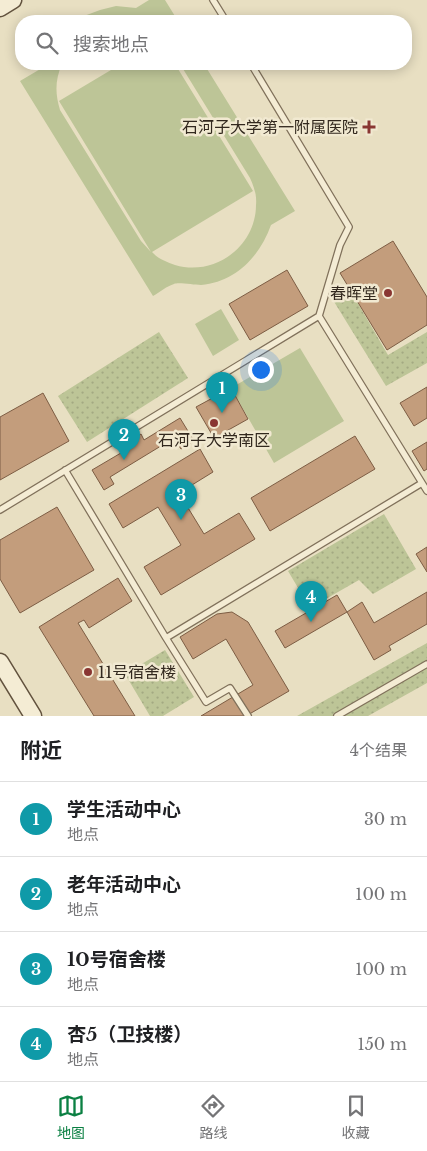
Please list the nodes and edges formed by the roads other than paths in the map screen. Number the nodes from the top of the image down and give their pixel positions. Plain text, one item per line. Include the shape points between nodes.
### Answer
1 (13, 0) edge
2 (213, 0) edge
3 (0, 8) edge
4 (222, 15) edge
5 (256, 70) edge
6 (319, 316) junction
7 (65, 470) junction
8 (422, 483) junction
9 (427, 492) edge
10 (0, 510) edge
11 (166, 638) junction
12 (0, 662) edge
13 (427, 664) edge
14 (32, 716) edge
15 (248, 716) edge
16 (337, 716) edge

1 - 3 main road
2 - 4 lane
5 - 6 lane via 349,227 340,245
6 - 7 lane
6 - 8 lane
7 - 10 lane
7 - 11 lane
8 - 9 lane
8 - 11 lane
11 - 15 lane via 206,702 230,688
12 - 14 main road
13 - 16 lane

